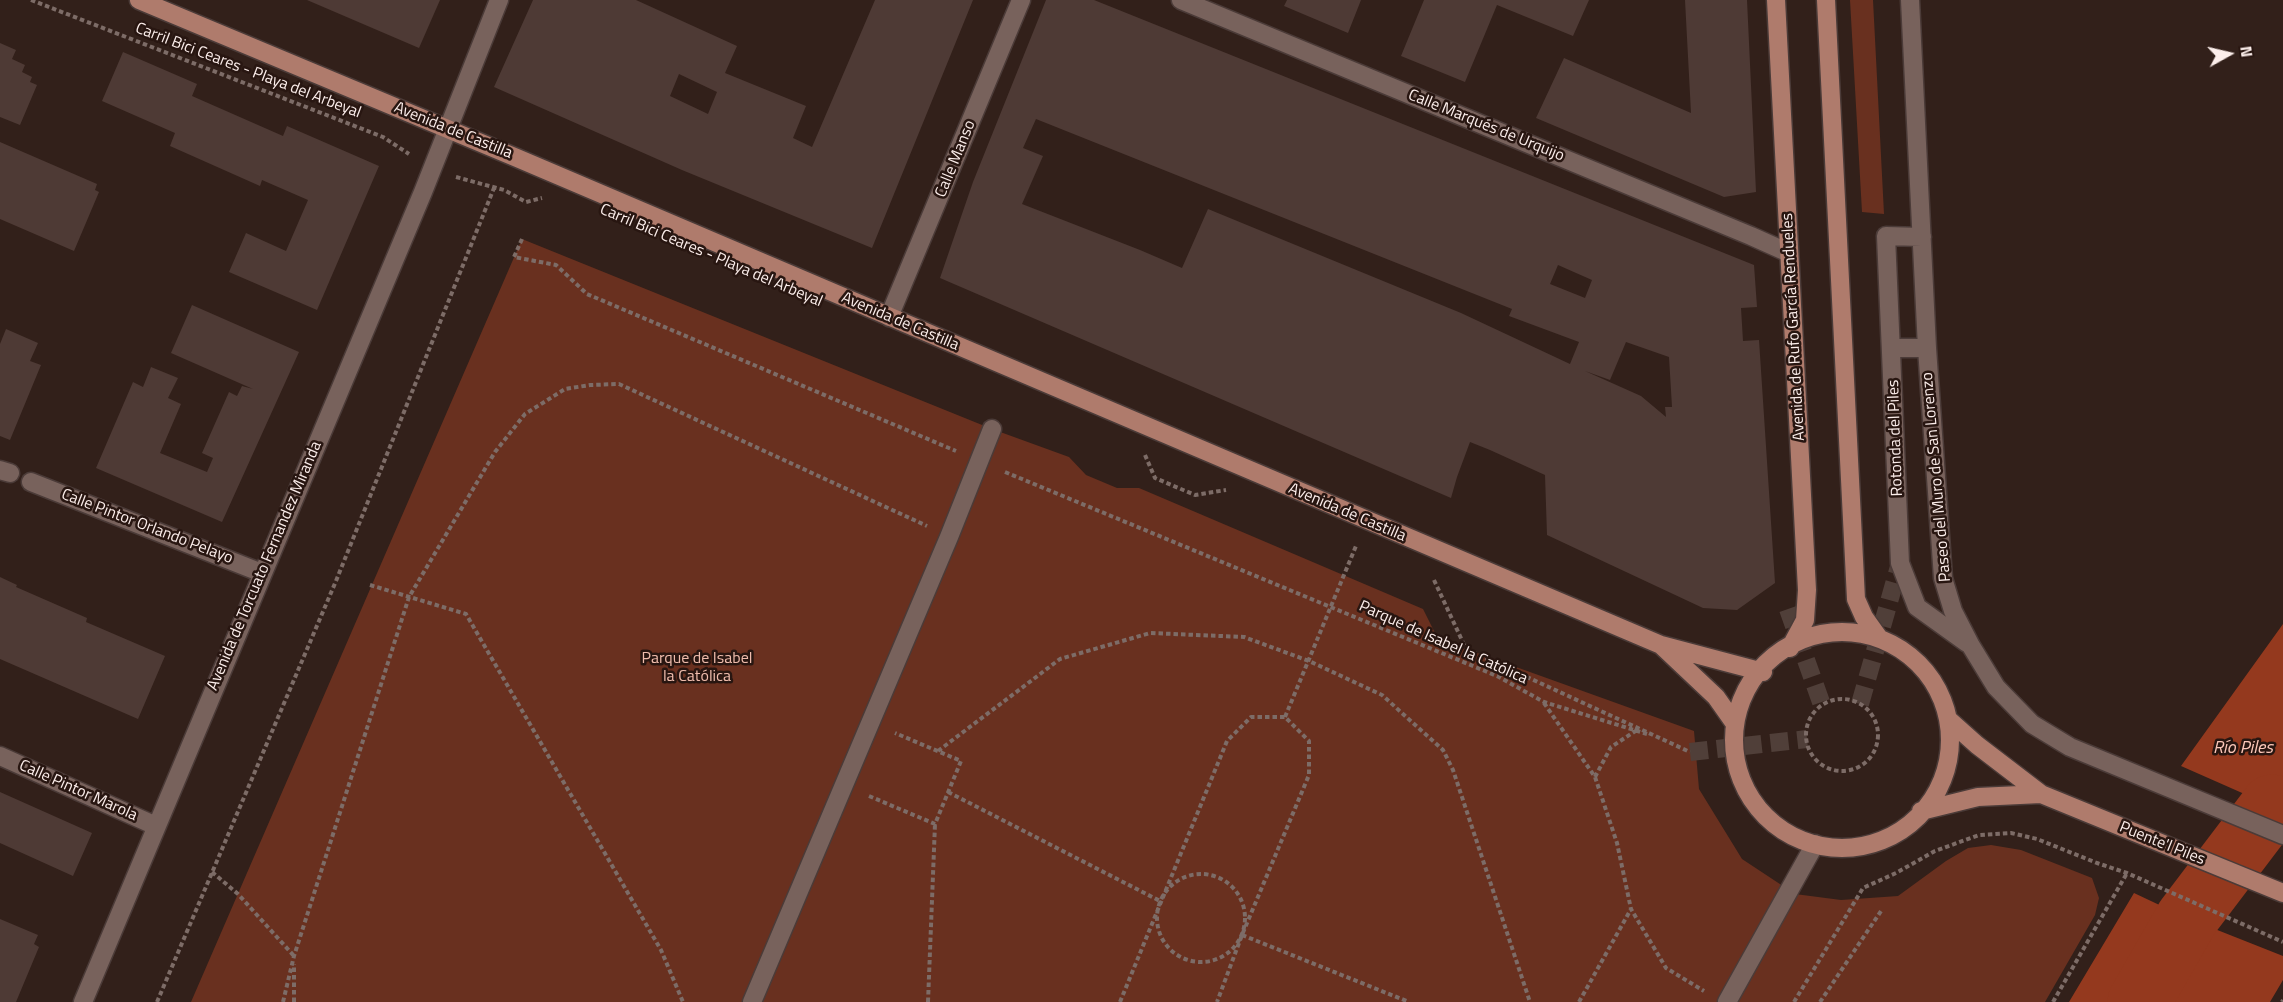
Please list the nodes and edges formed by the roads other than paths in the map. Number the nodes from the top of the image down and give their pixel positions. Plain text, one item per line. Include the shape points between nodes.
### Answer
1 (139, 0) edge
2 (499, 0) edge
3 (1021, 0) edge
4 (1181, 0) edge
5 (1776, 0) edge
6 (1826, 0) edge
7 (1910, 0) edge
8 (447, 129) junction
9 (1922, 237) junction
10 (1789, 253) junction
11 (889, 317) junction
12 (1892, 348) junction
13 (1927, 348) junction
14 (992, 429) dead end
15 (32, 482) dead end
16 (262, 573) junction
17 (1879, 638) junction
18 (1661, 645) junction
19 (1971, 646) junction
20 (1789, 650) junction
21 (1763, 672) junction
22 (1949, 720) junction
23 (1735, 724) junction
24 (0, 756) edge
25 (2044, 795) junction
26 (1921, 811) junction
27 (156, 826) junction
28 (2283, 835) edge
29 (1815, 844) junction
30 (2283, 893) edge
31 (1719, 999) edge
32 (83, 1002) edge
33 (752, 1002) edge

1 - 8 main road, Avenida de Castilla
2 - 8 street, Avenida de Torcuato Fernandez Miranda
3 - 11 street, Calle Manso
4 - 10 street, Calle Marqués de Urquijo
5 - 10 main road, Avenida de Rufo García Rendueles
6 - 17 main road via 1856,599
7 - 9 street, Paseo del Muro de San Lorenzo
8 - 11 main road, Avenida de Castilla
8 - 16 street, Avenida de Torcuato Fernandez Miranda
9 - 12 street, Rotonda del Piles via 1886,236
9 - 13 street, Paseo del Muro de San Lorenzo
10 - 20 main road, Avenida de Rufo García Rendueles via 1808,590 1805,620
11 - 18 main road, Avenida de Castilla
12 - 13 street
12 - 19 street, Rotonda del Piles via 1900,563 1917,608
13 - 19 street, Paseo del Muro de San Lorenzo via 1943,578 1953,611
14 - 33 street
15 - 16 street, Calle Pintor Orlando Pelayo
16 - 27 street, Avenida de Torcuato Fernandez Miranda
17 - 20 main road via 1852,630 1830,631 1809,637
17 - 22 main road via 1912,658 1937,687
18 - 21 main road, Avenida de Castilla
18 - 23 main road, Avenida de Castilla via 1716,697
19 - 28 street, Paseo del Muro de San Lorenzo via 1996,687 2032,724 2070,747
20 - 21 main road
21 - 23 main road via 1745,692
22 - 25 main road, Puente'l Piles
22 - 26 main road via 1950,763
23 - 29 main road via 1735,763 1762,814 1797,841
24 - 27 street, Calle Pintor Marola
25 - 26 main road, Puente'l Piles via 1978,797
25 - 30 main road, Puente'l Piles
26 - 29 main road via 1884,841 1844,850
27 - 32 street, Avenida de Torcuato Fernandez Miranda
29 - 31 street

